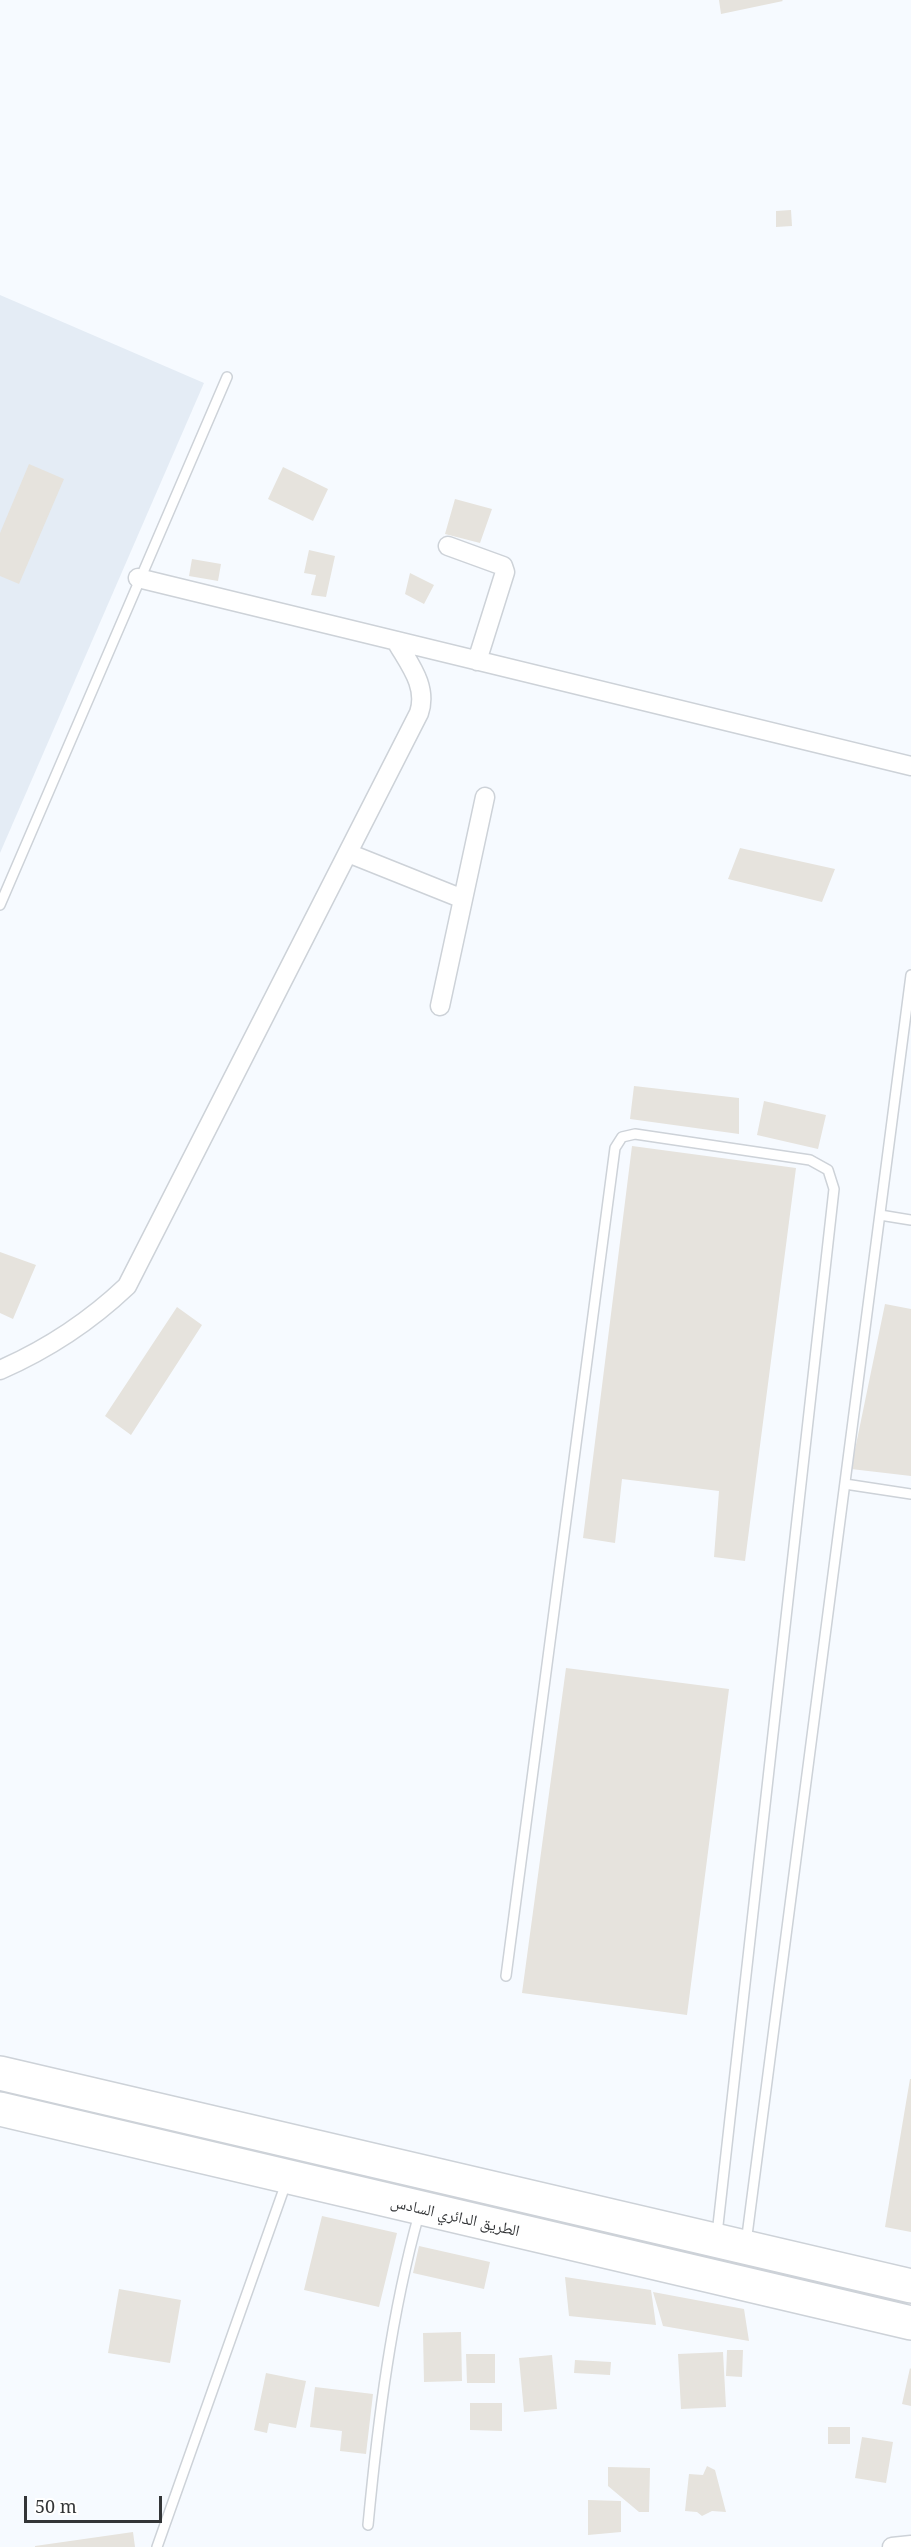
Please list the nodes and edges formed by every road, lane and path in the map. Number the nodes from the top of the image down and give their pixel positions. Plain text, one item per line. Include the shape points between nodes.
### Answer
1 (227, 377) dead end
2 (448, 546) dead end
3 (138, 578) junction
4 (396, 641) junction
5 (477, 661) junction
6 (911, 766) edge
7 (485, 797) dead end
8 (348, 853) junction
9 (464, 899) junction
10 (0, 905) edge
11 (911, 975) edge
12 (440, 1006) dead end
13 (880, 1215) junction
14 (911, 1220) edge
15 (0, 1370) edge
16 (845, 1484) junction
17 (911, 1494) edge
18 (507, 1976) dead end
19 (0, 2073) edge
20 (0, 2109) edge
21 (287, 2178) junction
22 (421, 2208) junction
23 (731, 2243) junction
24 (911, 2286) edge
25 (911, 2323) edge
26 (368, 2525) dead end
27 (911, 2545) edge
28 (157, 2547) edge
29 (892, 2547) edge

1 - 3 lane
2 - 5 street via 503,566 505,572
3 - 4 street
3 - 10 lane
4 - 5 street
4 - 8 street via 423,690 423,702
5 - 6 street
7 - 9 street
8 - 9 street
8 - 15 street via 127,1286 66,1337
9 - 12 street
11 - 13 lane
13 - 14 lane
13 - 16 lane
16 - 17 lane
16 - 23 lane
18 - 23 lane via 615,1148 622,1137 635,1134 810,1160 828,1170 834,1189
19 - 23 highway
20 - 21 highway, الطريق الدائري السادس
21 - 22 highway, الطريق الدائري السادس
21 - 28 lane
22 - 25 highway, الطريق الدائري السادس
22 - 26 lane via 385,2371
23 - 24 highway
27 - 29 street

